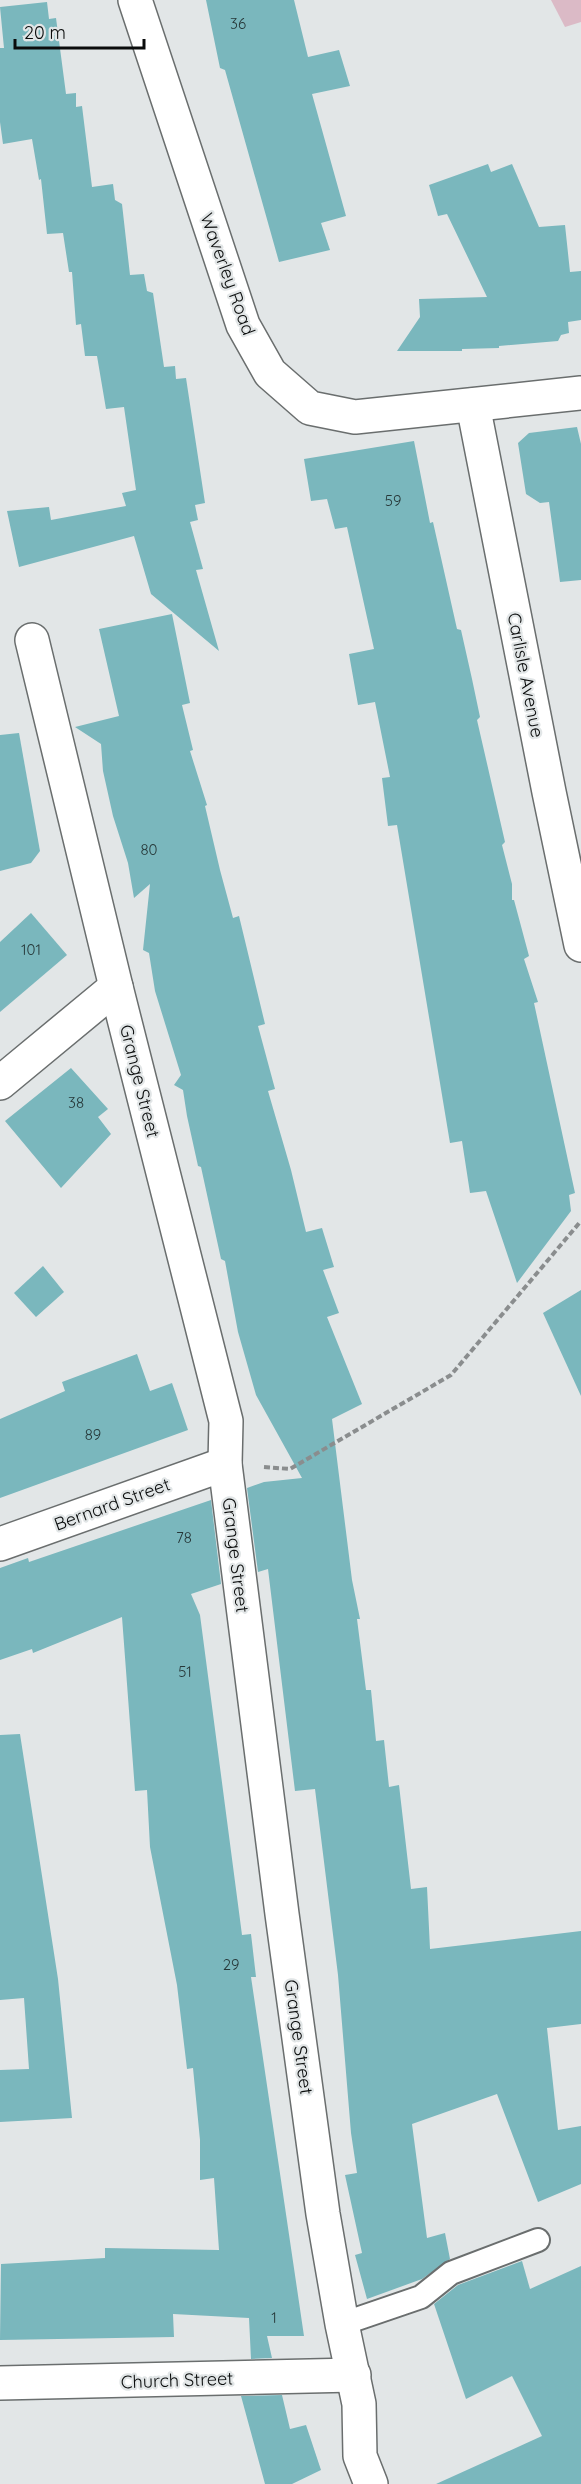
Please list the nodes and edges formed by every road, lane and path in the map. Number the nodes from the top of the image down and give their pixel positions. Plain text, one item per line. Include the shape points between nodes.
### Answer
1 (135, 0) edge
2 (581, 393) edge
3 (473, 405) junction
4 (32, 640) dead end
5 (581, 945) edge
6 (116, 987) junction
7 (0, 1083) edge
8 (581, 1221) edge
9 (225, 1464) junction
10 (0, 1544) edge
11 (538, 2240) dead end
12 (342, 2324) junction
13 (354, 2375) junction
14 (0, 2383) edge
15 (371, 2484) edge

1 - 3 street, Waverley Road via 243,325 270,373 310,408 355,417
2 - 3 street, Waverley Road
3 - 5 street, Carlisle Avenue
4 - 6 street, Grange Street
6 - 7 street
6 - 9 street, Grange Street via 226,1420
8 - 9 path via 451,1375 290,1469
9 - 10 street, Bernard Street
9 - 12 street, Grange Street via 282,1914
11 - 12 lane via 451,2273 421,2297
12 - 13 street, Grange Street
13 - 14 street, Church Street
13 - 15 street, Grange Street via 360,2456

